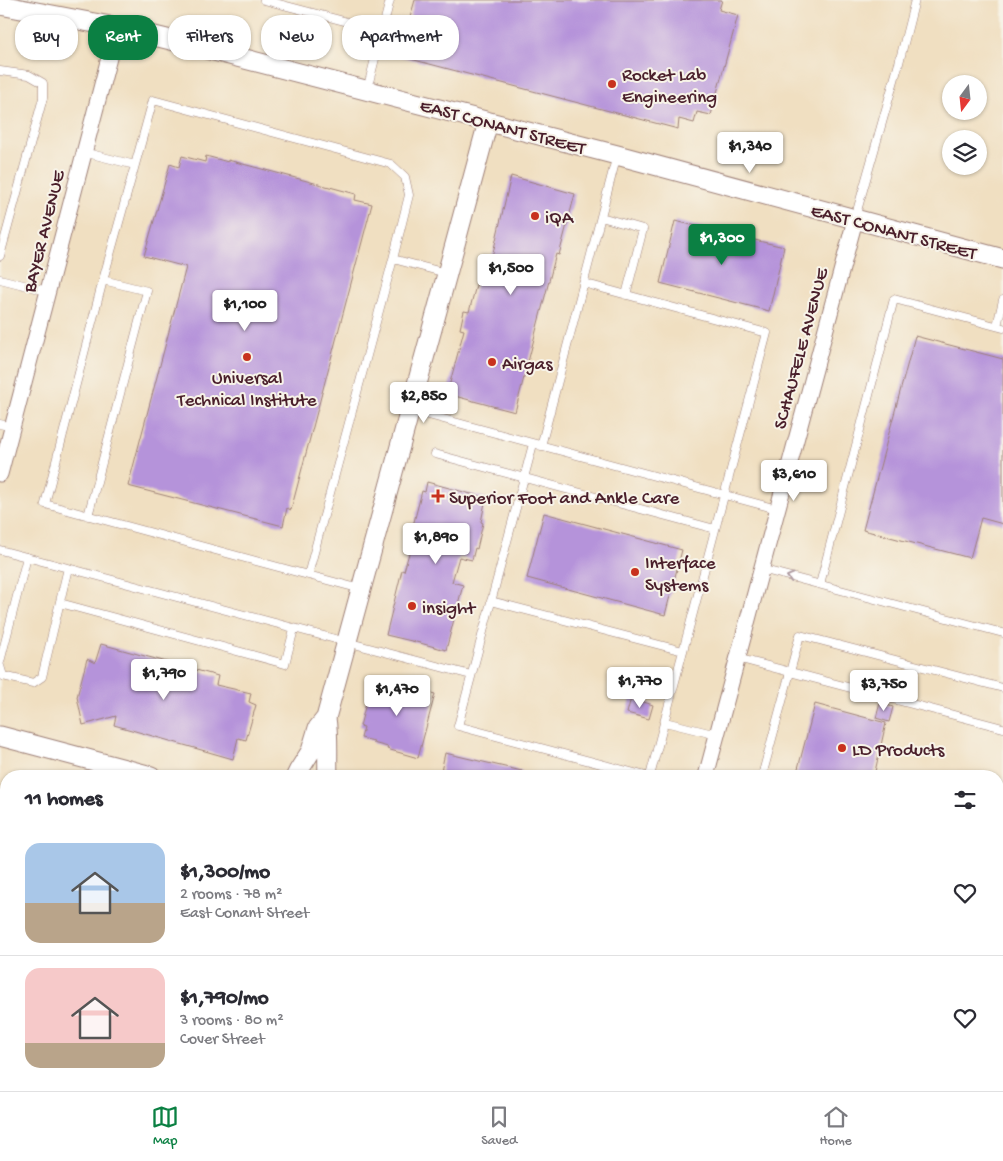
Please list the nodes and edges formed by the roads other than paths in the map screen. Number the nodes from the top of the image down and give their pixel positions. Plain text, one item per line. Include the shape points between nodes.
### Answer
1 (264, 0) edge
2 (390, 0) edge
3 (915, 0) edge
4 (0, 5) edge
5 (23, 5) edge
6 (386, 15) edge
7 (88, 20) edge
8 (342, 20) edge
9 (158, 38) edge
10 (108, 60) edge
11 (375, 60) edge
12 (0, 71) edge
13 (367, 90) junction
14 (488, 122) junction
15 (83, 152) junction
16 (617, 155) junction
17 (134, 165) junction
18 (601, 217) junction
19 (854, 220) junction
20 (3, 236) edge
21 (0, 256) edge
22 (393, 259) junction
23 (1003, 259) edge
24 (447, 274) junction
25 (0, 279) edge
26 (103, 280) junction
27 (584, 283) junction
28 (47, 291) junction
29 (626, 295) junction
30 (1003, 300) edge
31 (1000, 327) edge
32 (410, 410) junction
33 (6, 425) edge
34 (537, 445) junction
35 (435, 454) dead end
36 (0, 474) edge
37 (524, 478) junction
38 (724, 495) junction
39 (777, 509) junction
40 (88, 516) junction
41 (715, 529) junction
42 (0, 550) edge
43 (27, 557) junction
44 (68, 568) junction
45 (761, 569) junction
46 (308, 575) junction
47 (820, 584) junction
48 (361, 589) junction
49 (490, 601) junction
50 (60, 603) junction
51 (294, 629) junction
52 (1003, 633) edge
53 (347, 642) junction
54 (683, 651) junction
55 (737, 658) junction
56 (0, 664) edge
57 (790, 672) junction
58 (471, 675) junction
59 (1003, 688) edge
60 (326, 718) junction
61 (665, 722) junction
62 (1003, 728) edge
63 (717, 735) junction
64 (0, 736) edge
65 (128, 770) edge
66 (299, 770) edge
67 (328, 770) edge
68 (623, 770) edge
69 (652, 770) edge
70 (708, 770) edge
71 (764, 770) edge

1 - 8 lane
2 - 6 lane
3 - 19 lane
4 - 5 street, EAST CONANT STREET
5 - 7 street, EAST CONANT STREET
9 - 13 street, EAST CONANT STREET
10 - 15 street, BAYER AVENUE
11 - 13 lane
12 - 20 lane via 29,75 44,83 43,98
13 - 14 street, EAST CONANT STREET
14 - 16 street, EAST CONANT STREET
14 - 24 street
15 - 17 lane
15 - 28 street, BAYER AVENUE
16 - 18 lane
16 - 19 street, EAST CONANT STREET
17 - 22 lane via 153,100 391,164 404,177 409,195
17 - 26 lane
18 - 27 lane
18 - 29 lane via 643,229
19 - 23 street, EAST CONANT STREET
19 - 39 street, SCHAUFELE AVENUE
20 - 21 lane
22 - 24 lane
22 - 46 lane
24 - 32 street
25 - 28 lane
26 - 40 lane via 45,504
26 - 40 lane via 146,291
27 - 29 lane
27 - 34 lane
28 - 33 street, BAYER AVENUE
29 - 38 lane via 767,333
30 - 31 lane
31 - 47 lane via 894,300
32 - 34 lane
32 - 48 street
33 - 36 street, BAYER AVENUE
34 - 37 lane
34 - 38 lane
35 - 37 lane
37 - 41 lane
37 - 49 lane
38 - 39 lane
38 - 41 lane
39 - 45 street, SCHAUFELE AVENUE
40 - 46 lane
41 - 54 lane
42 - 43 lane
43 - 44 lane
43 - 56 lane
44 - 50 lane
44 - 51 lane
47 -> 45 lane
45 - 55 street, SCHAUFELE AVENUE
46 - 48 lane
47 - 52 lane
48 - 53 street
49 - 54 lane
49 - 58 lane
50 - 51 lane via 284,664
50 - 56 lane via 42,677 33,683 3,676
51 - 53 lane
53 - 58 lane
53 - 60 street
54 - 61 lane
55 - 57 lane
55 - 63 street, SCHAUFELE AVENUE
57 - 59 lane via 800,634
57 - 62 lane
57 - 71 lane
58 - 68 lane via 458,726
60 - 66 street
60 - 67 street
61 - 63 lane
61 - 69 lane
63 - 70 street, SCHAUFELE AVENUE
64 - 65 street

